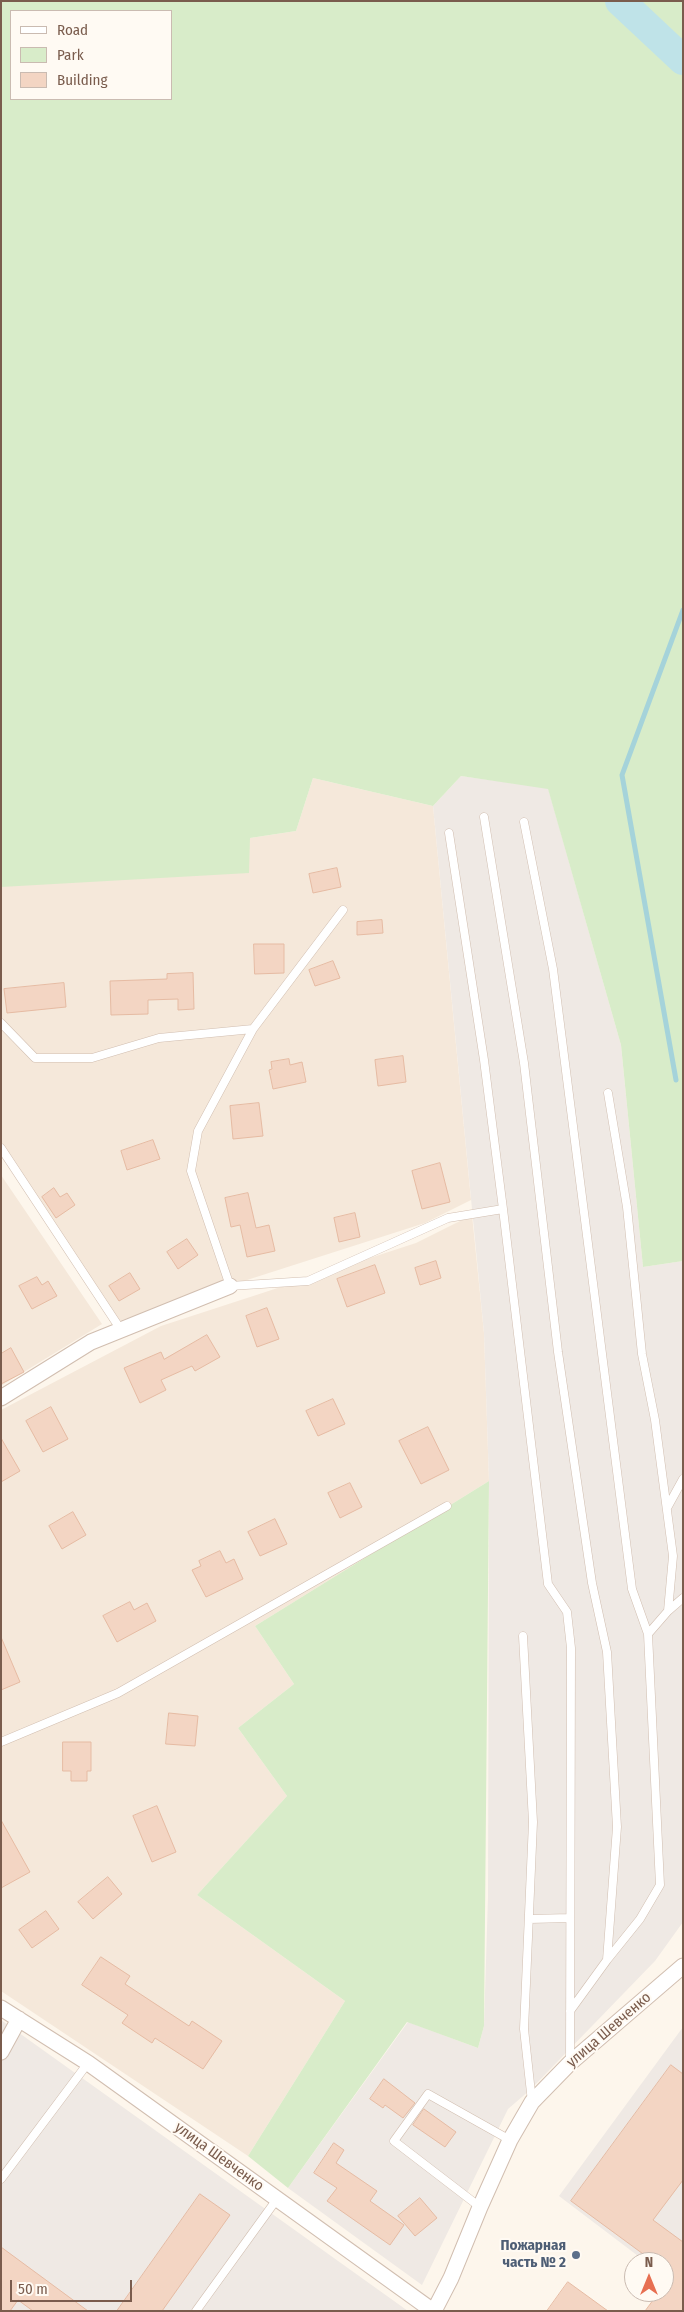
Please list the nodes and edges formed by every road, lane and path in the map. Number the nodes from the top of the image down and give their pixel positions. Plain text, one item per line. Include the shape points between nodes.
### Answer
1 (484, 817) dead end
2 (524, 822) dead end
3 (449, 833) dead end
4 (343, 910) dead end
5 (1, 1023) edge
6 (253, 1029) junction
7 (608, 1093) dead end
8 (1, 1148) edge
9 (503, 1209) junction
10 (230, 1286) junction
11 (121, 1330) junction
12 (1, 1398) edge
13 (683, 1479) edge
14 (447, 1506) dead end
15 (667, 1508) junction
16 (683, 1598) edge
17 (668, 1611) junction
18 (648, 1634) junction
19 (523, 1636) dead end
20 (1, 1742) edge
21 (570, 1918) junction
22 (529, 1919) junction
23 (608, 1960) junction
24 (683, 1966) edge
25 (1, 2008) edge
26 (570, 2011) junction
27 (19, 2019) junction
28 (1, 2052) edge
29 (570, 2062) junction
30 (88, 2063) junction
31 (532, 2102) junction
32 (510, 2140) junction
33 (1, 2179) edge
34 (278, 2199) junction
35 (480, 2207) junction
36 (196, 2311) edge
37 (433, 2311) edge

1 - 23 lane via 524,1063 559,1362 592,1583 607,1652 617,1827
2 - 18 lane via 554,969 632,1589
3 - 9 lane
4 - 6 lane
5 - 6 lane via 35,1058 92,1058 159,1038
6 - 10 lane via 198,1130 191,1171
7 - 15 lane via 627,1207 642,1354
8 - 11 lane
9 - 10 lane via 448,1218 308,1281
9 - 21 lane via 548,1584 567,1612 571,1648
10 - 11 street
11 - 12 street via 91,1342
13 - 15 lane
14 - 20 lane via 118,1693
15 - 17 lane via 673,1556
16 - 17 lane
17 - 18 lane
18 - 23 lane via 660,1885
19 - 22 lane via 533,1822
21 - 22 lane
21 - 26 lane
22 - 31 lane via 524,2029
23 - 26 lane
24 - 29 street, улица Шевченко
25 - 27 street, улица Шевченко
26 - 29 lane
27 - 28 street
27 - 30 street, улица Шевченко
29 - 31 street, улица Шевченко
30 - 33 lane
30 - 34 street, улица Шевченко
31 - 32 street, улица Шевченко
32 - 35 street, улица Шевченко
32 - 35 lane via 428,2094 394,2141
34 - 36 lane
34 - 37 street, улица Шевченко
35 - 37 street, улица Шевченко via 451,2278

